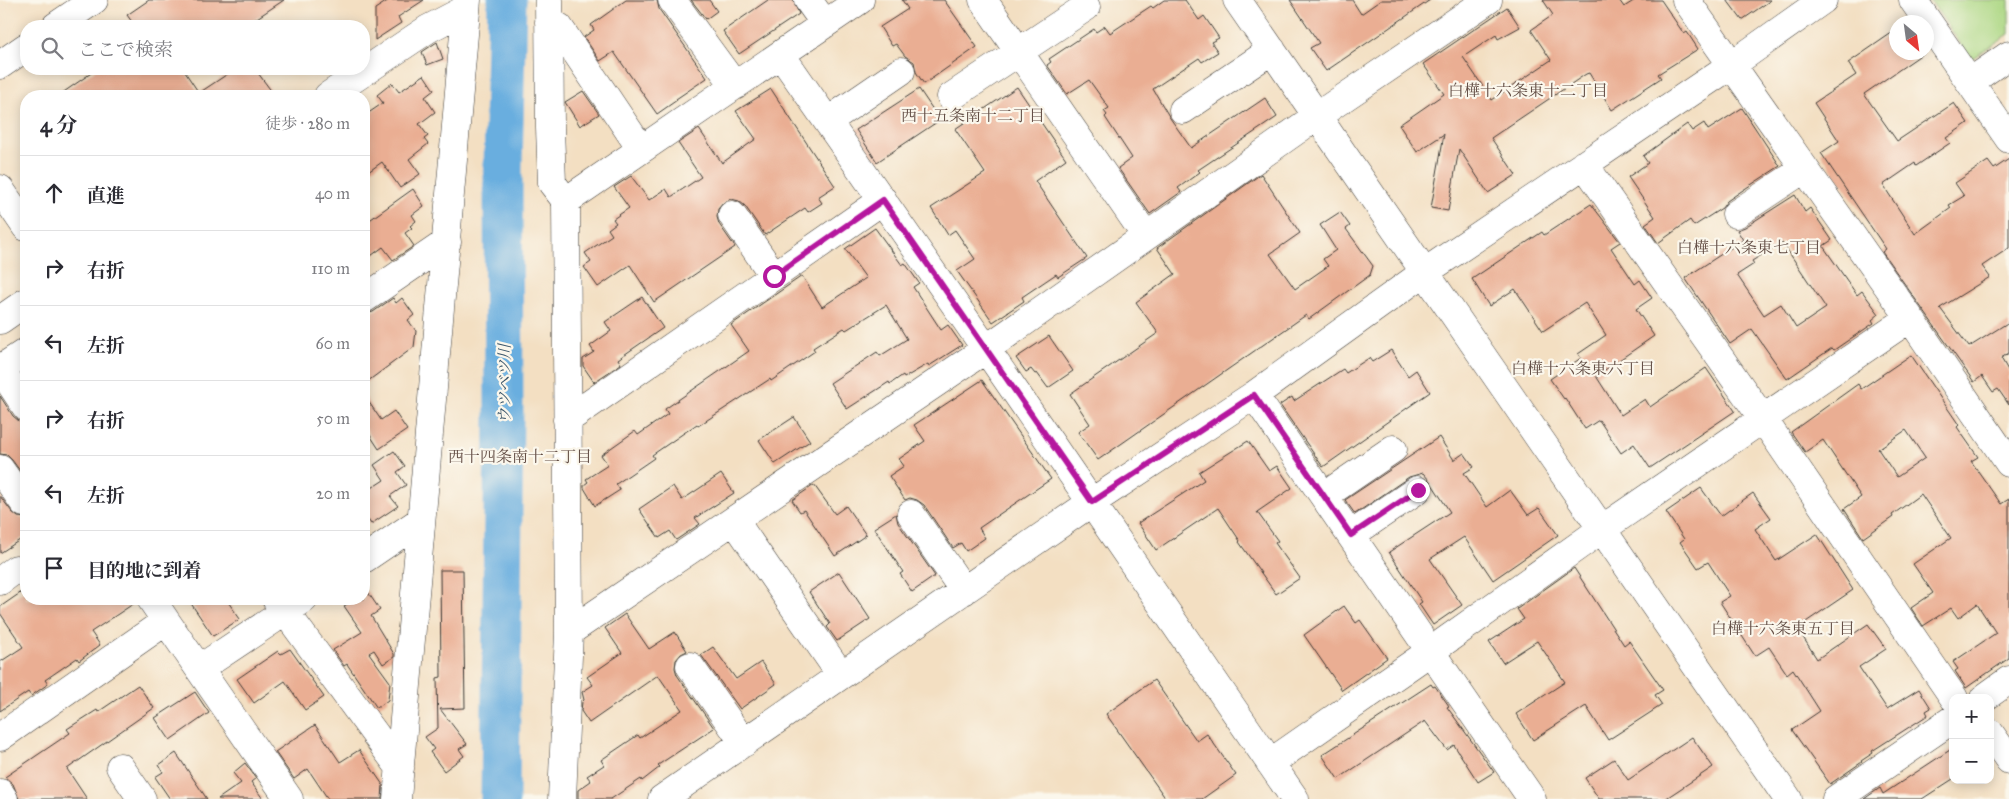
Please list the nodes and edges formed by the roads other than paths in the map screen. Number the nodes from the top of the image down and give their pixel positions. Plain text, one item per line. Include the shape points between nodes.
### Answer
1 (94, 0) edge
2 (672, 0) edge
3 (808, 0) edge
4 (860, 0) edge
5 (983, 0) edge
6 (1237, 0) edge
7 (1686, 0) edge
8 (1823, 0) edge
9 (1913, 0) edge
10 (466, 5) edge
11 (1471, 5) edge
12 (555, 7) edge
13 (1086, 7) dead end
14 (65, 20) edge
15 (825, 24) junction
16 (1272, 50) junction
17 (1019, 52) junction
18 (781, 55) junction
19 (2009, 55) edge
20 (1730, 66) junction
21 (370, 68) edge
22 (901, 71) dead end
23 (359, 75) edge
24 (1970, 82) junction
25 (735, 86) junction
26 (337, 90) edge
27 (950, 97) dead end
28 (1183, 110) dead end
29 (1317, 116) junction
30 (828, 121) junction
31 (2009, 139) edge
32 (641, 150) junction
33 (1584, 164) junction
34 (1804, 169) junction
35 (0, 189) edge
36 (883, 200) junction
37 (566, 201) junction
38 (1736, 214) dead end
39 (732, 215) dead end
40 (20, 218) edge
41 (1146, 236) junction
42 (447, 242) junction
43 (1425, 272) junction
44 (774, 276) junction
45 (370, 295) edge
46 (20, 306) edge
47 (1910, 318) junction
48 (0, 320) edge
49 (986, 349) junction
50 (20, 356) edge
51 (0, 368) edge
52 (1254, 395) junction
53 (20, 397) edge
54 (1763, 418) junction
55 (567, 420) junction
56 (1393, 449) dead end
57 (2008, 460) edge
58 (0, 469) edge
59 (1418, 490) dead end
60 (1324, 496) junction
61 (20, 497) edge
62 (1092, 502) junction
63 (911, 514) dead end
64 (734, 520) junction
65 (420, 521) junction
66 (1602, 529) junction
67 (1351, 535) junction
68 (370, 555) edge
69 (964, 590) junction
70 (155, 605) edge
71 (285, 605) edge
72 (289, 605) edge
73 (166, 621) junction
74 (568, 632) junction
75 (1431, 651) junction
76 (690, 666) dead end
77 (199, 669) junction
78 (841, 676) junction
79 (2009, 680) edge
80 (1951, 694) edge
81 (1990, 694) edge
82 (1949, 722) edge
83 (0, 737) edge
84 (1994, 739) edge
85 (744, 743) junction
86 (2009, 760) edge
87 (1270, 763) junction
88 (120, 766) dead end
89 (400, 768) junction
90 (0, 793) edge
91 (4, 799) edge
92 (142, 799) edge
93 (289, 799) edge
94 (397, 799) edge
95 (562, 799) edge
96 (662, 799) edge
97 (1295, 799) edge
98 (1532, 799) edge
99 (1788, 799) edge
100 (1836, 799) edge

1 - 14 street
2 - 25 street
3 - 15 street
4 - 15 street
5 - 17 street
6 - 16 street
7 - 20 street
8 - 20 street
9 - 24 street
10 - 21 street
10 - 42 street
11 - 29 street
12 - 32 street via 559,27
12 - 37 street via 552,183
13 - 17 street
15 - 18 street
16 - 28 street
16 - 29 street
17 - 27 street
17 - 41 street
18 - 25 street
18 - 30 street
19 - 24 street
20 - 33 street
20 - 34 street
22 - 30 street
23 - 26 street
24 - 31 street
25 - 32 street
29 - 41 street
29 - 43 street
30 - 36 street
32 - 37 street
33 - 43 street
33 - 54 street
34 - 38 street
34 - 47 street
35 - 40 street
36 - 44 street
36 - 49 street
37 - 55 street
39 - 44 street
41 - 49 street
42 - 45 street
42 - 65 street
43 - 52 street
43 - 66 street
44 - 55 street
46 - 48 street
47 - 54 street
47 - 57 street
49 - 62 street
49 - 64 street
50 - 51 street
51 - 53 street
52 - 60 street
52 - 62 street
54 - 66 street
54 - 80 street
55 - 74 street
56 - 60 street
58 - 61 street
59 - 67 street
60 - 67 street
62 - 69 street
62 - 87 street
63 - 69 street
64 - 74 street
64 - 78 street
65 - 68 street
65 - 89 street
66 - 75 street
66 - 99 street
67 - 75 street
69 - 78 street
70 - 73 street
71 - 77 street
72 - 89 street
73 - 77 street
73 - 83 street
74 - 95 street
75 - 87 street
75 - 98 street
76 - 85 street
77 - 93 street
78 - 85 street
79 - 81 street
82 - 100 street
84 - 86 street
85 - 96 street
87 - 97 street
88 - 92 street
89 - 94 street
90 - 91 street

